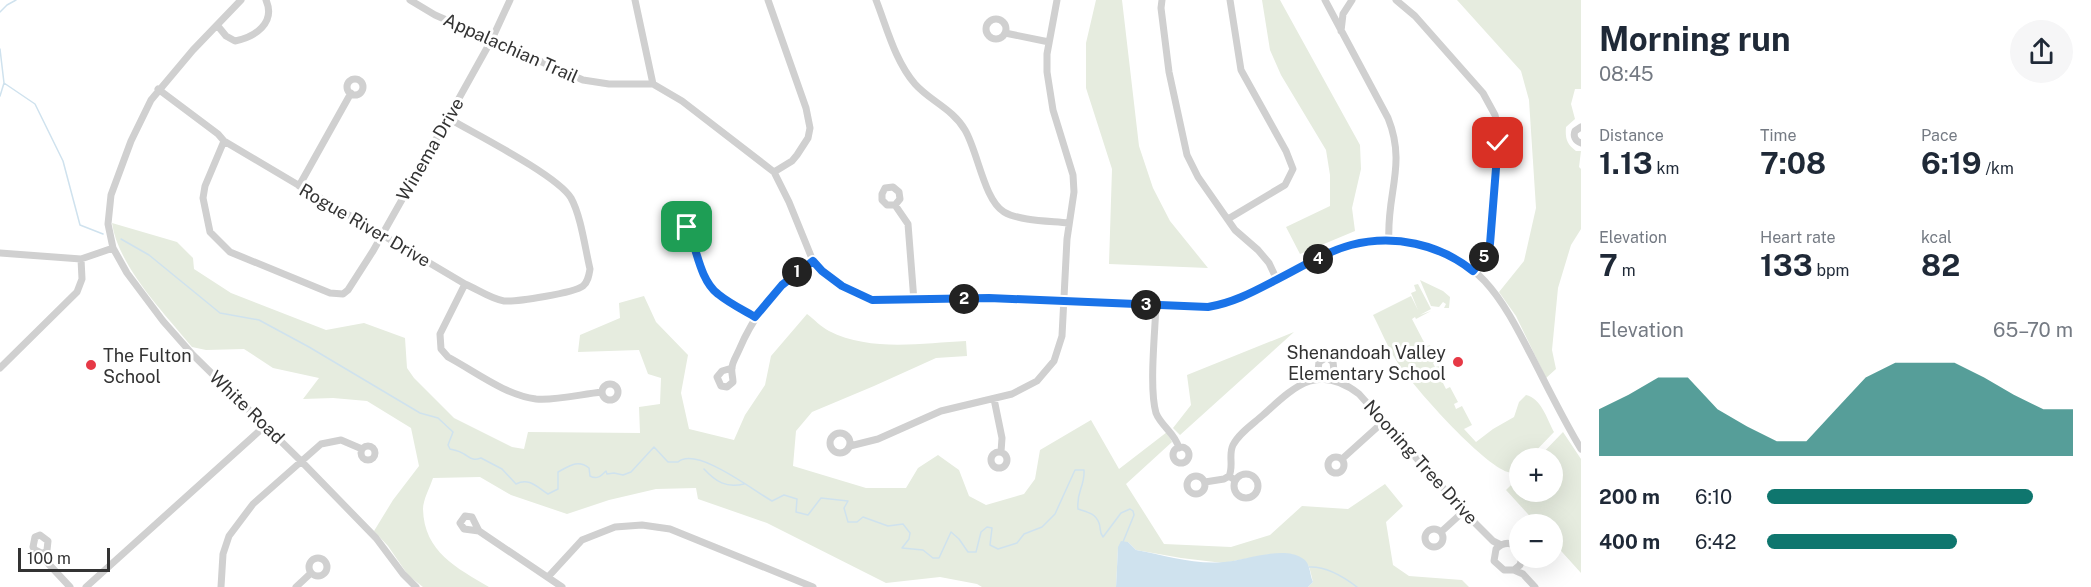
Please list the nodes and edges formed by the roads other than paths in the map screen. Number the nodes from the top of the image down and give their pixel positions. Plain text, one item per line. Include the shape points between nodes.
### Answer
1 (240, 0) edge
2 (266, 0) edge
3 (410, 0) edge
4 (510, 0) edge
5 (635, 0) edge
6 (768, 0) edge
7 (876, 0) edge
8 (1057, 0) edge
9 (1162, 0) edge
10 (1230, 0) edge
11 (1324, 0) edge
12 (1352, 0) edge
13 (1396, 0) edge
14 (217, 26) junction
15 (1341, 31) junction
16 (1005, 33) dead end
17 (492, 39) junction
18 (1049, 42) junction
19 (653, 84) junction
20 (158, 89) junction
21 (351, 93) dead end
22 (448, 118) junction
23 (1581, 127) edge
24 (224, 141) junction
25 (1581, 143) edge
26 (774, 172) junction
27 (299, 186) junction
28 (895, 205) dead end
29 (1228, 219) junction
30 (1068, 223) junction
31 (686, 230) dead end
32 (382, 234) junction
33 (1389, 241) junction
34 (113, 248) junction
35 (0, 253) edge
36 (81, 259) junction
37 (813, 261) junction
38 (1473, 271) junction
39 (1277, 280) junction
40 (465, 284) junction
41 (914, 301) junction
42 (1064, 301) junction
43 (1156, 305) junction
44 (755, 317) junction
45 (0, 368) edge
46 (732, 368) dead end
47 (1317, 379) junction
48 (1335, 380) junction
49 (602, 392) dead end
50 (994, 399) junction
51 (1383, 422) junction
52 (266, 425) junction
53 (1579, 440) edge
54 (850, 446) dead end
55 (1179, 448) dead end
56 (362, 449) dead end
57 (1581, 449) edge
58 (1001, 452) dead end
59 (1342, 459) dead end
60 (302, 462) junction
61 (1205, 482) dead end
62 (1464, 511) junction
63 (478, 531) dead end
64 (1441, 532) dead end
65 (1509, 545) edge
66 (1499, 547) junction
67 (43, 554) dead end
68 (1509, 568) edge
69 (1521, 568) edge
70 (311, 573) dead end
71 (548, 577) junction
72 (70, 587) edge
73 (86, 587) edge
74 (222, 587) edge
75 (296, 587) edge
76 (417, 587) edge
77 (562, 587) edge
78 (813, 587) edge
79 (1535, 587) edge

1 - 14 street, White Road
2 - 14 street via 269,15 254,34 235,41
3 - 17 street, Appalachian Trail
4 - 17 street, Winema Drive
5 - 19 street
6 - 26 street via 810,128 792,161
7 - 30 street via 898,56 914,82 964,129 997,206 1014,217
8 - 18 street
9 - 29 street via 1169,72 1187,155
10 - 29 street via 1240,70 1293,169 1285,185
11 - 15 street
12 - 15 street via 1343,14
13 - 38 street via 1483,93 1495,115 1499,131 1490,244
14 - 20 street, White Road
15 - 33 street via 1394,136 1397,167 1389,206
16 - 18 street
17 - 19 street, Appalachian Trail via 583,80
17 - 22 street, Winema Drive
18 - 30 street via 1047,72 1053,110 1073,175
19 - 26 street
20 - 24 street, Rogue River Drive
20 - 34 street, White Road via 141,119 111,195 108,224
21 - 27 street
22 - 32 street, Winema Drive
22 - 40 street, Rogue River Drive via 566,190 576,212 590,269 583,286 513,301 503,301
23 - 25 street via 1574,135
24 - 27 street, Rogue River Drive
24 - 32 street, Winema Drive via 204,186 203,198 210,232 230,252 330,293 343,294
26 - 37 street
27 - 32 street, Rogue River Drive
28 - 41 street via 908,224
29 - 39 street via 1269,263
30 - 42 street
31 - 44 street via 712,287
32 - 40 street, Rogue River Drive
33 - 38 street via 1437,250
33 - 39 street via 1339,249
34 - 36 street
34 - 52 street, White Road via 127,273 177,337
35 - 36 street
36 - 45 street via 82,279 77,292
37 - 41 street via 832,279 862,296
37 - 44 street via 782,285
38 - 53 street via 1506,307
39 - 43 street via 1217,305
40 - 49 street via 440,334 441,349 448,357 511,393 526,397
41 - 42 street
42 - 43 street
42 - 50 street via 1062,336 1054,361 1023,390
43 - 55 street via 1153,396 1157,414
44 - 46 street
47 - 48 street, Nooning Tree Drive
47 - 48 street via 1319,362 1327,357 1333,362
47 - 61 street, Nooning Tree Drive via 1294,387 1234,442 1230,453 1232,478
48 - 51 street, Nooning Tree Drive via 1359,394
50 - 54 street via 940,411 878,439
50 - 58 street
51 - 59 street
51 - 62 street, Nooning Tree Drive
52 - 60 street, White Road
52 - 73 street
53 - 57 street
56 - 60 street via 341,440 327,442
60 - 74 street via 253,504 229,536
60 - 76 street, White Road via 376,538
62 - 64 street
62 - 66 street, Nooning Tree Drive
63 - 71 street
65 - 66 street
66 - 68 street via 1494,561 1504,570
67 - 72 street
69 - 79 street
70 - 75 street
71 - 77 street
71 - 78 street via 582,540 615,527 642,525 670,529

